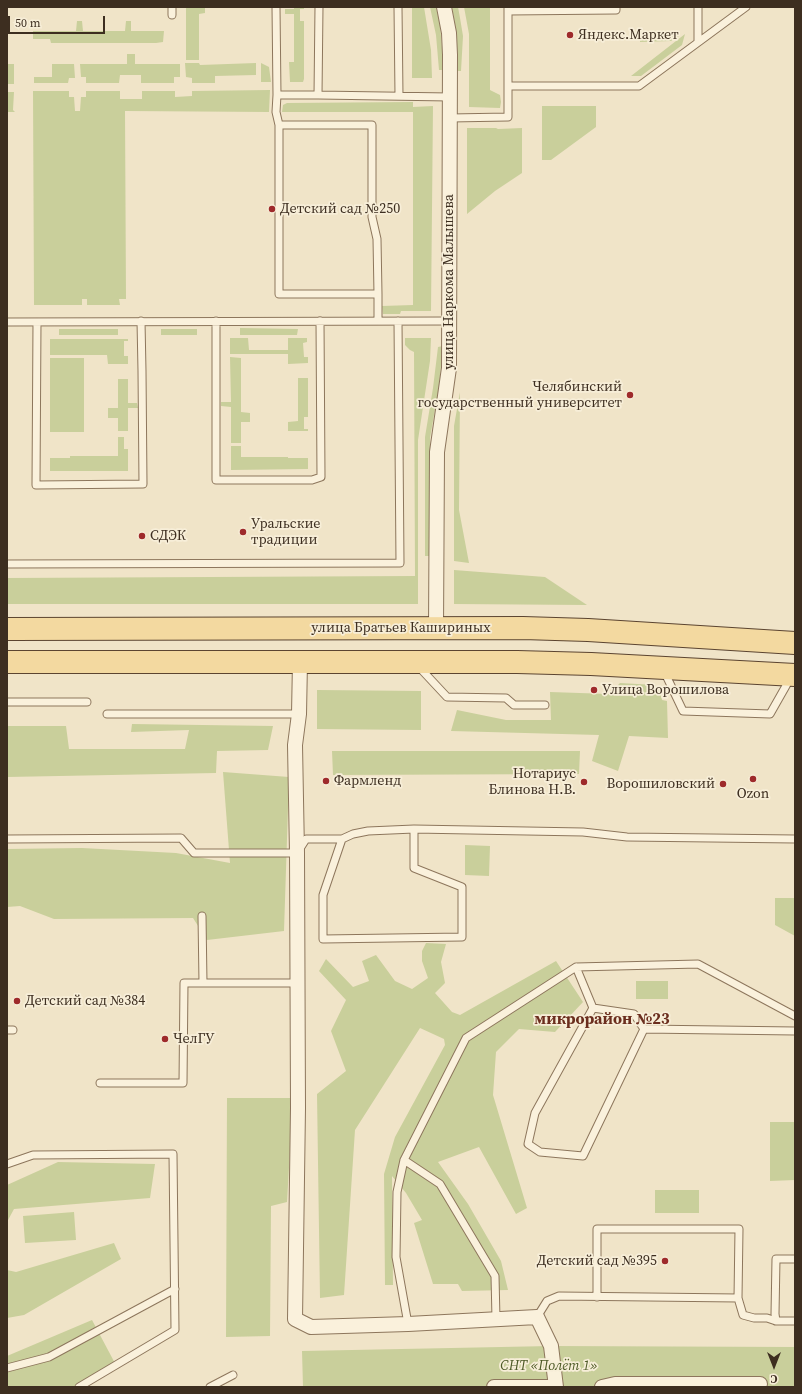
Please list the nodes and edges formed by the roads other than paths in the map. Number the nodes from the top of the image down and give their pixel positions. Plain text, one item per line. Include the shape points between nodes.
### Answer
1 (276, 7) edge
2 (319, 7) edge
3 (398, 7) edge
4 (444, 7) edge
5 (616, 7) edge
6 (698, 7) edge
7 (746, 7) edge
8 (508, 9) edge
9 (698, 42) junction
10 (508, 86) junction
11 (318, 95) junction
12 (277, 96) junction
13 (399, 96) junction
14 (450, 97) junction
15 (450, 118) junction
16 (279, 125) junction
17 (378, 294) junction
18 (140, 321) junction
19 (216, 321) junction
20 (320, 321) junction
21 (378, 321) junction
22 (398, 321) junction
23 (449, 321) junction
24 (7, 322) edge
25 (37, 322) junction
26 (7, 564) edge
27 (436, 628) junction
28 (7, 629) edge
29 (795, 643) edge
30 (7, 662) edge
31 (300, 662) junction
32 (414, 662) junction
33 (662, 667) junction
34 (794, 675) edge
35 (7, 702) edge
36 (87, 702) dead end
37 (546, 705) dead end
38 (107, 714) dead end
39 (299, 714) junction
40 (414, 829) junction
41 (7, 839) edge
42 (342, 839) junction
43 (795, 839) edge
44 (297, 853) junction
45 (202, 916) dead end
46 (576, 967) junction
47 (203, 983) junction
48 (298, 983) junction
49 (594, 1008) junction
50 (795, 1016) edge
51 (644, 1029) junction
52 (795, 1031) edge
53 (100, 1083) dead end
54 (404, 1160) junction
55 (7, 1164) edge
56 (795, 1259) edge
57 (175, 1289) junction
58 (597, 1297) junction
59 (738, 1298) junction
60 (537, 1317) junction
61 (496, 1318) junction
62 (776, 1321) junction
63 (795, 1321) edge
64 (408, 1324) junction
65 (7, 1368) edge
66 (233, 1375) dead end
67 (760, 1384) dead end
68 (79, 1387) edge
69 (210, 1387) edge
70 (494, 1387) edge
71 (556, 1387) edge
72 (602, 1387) edge

1 - 12 lane
2 - 11 lane
3 - 13 lane
4 - 14 street, улица Наркома Малышева via 449,33
5 - 8 lane via 616,10
6 - 9 lane
7 - 9 lane
8 - 10 lane
9 - 10 lane via 638,86
10 - 15 lane via 508,117
11 - 12 lane
11 - 13 lane
12 - 16 lane via 276,112
13 - 14 lane
14 - 15 street, улица Наркома Малышева
15 - 23 street, улица Наркома Малышева
16 - 17 lane via 372,125 372,217 377,239
16 - 17 lane via 279,294
17 - 21 lane
18 - 19 lane
18 - 25 lane
18 - 25 lane via 143,484 36,485
19 - 20 lane
19 - 20 lane via 216,480 312,480 321,477
20 - 21 lane
21 - 22 lane
22 - 23 lane
22 - 26 lane via 400,563
23 - 27 street, улица Наркома Малышева via 448,383 437,452
24 - 25 lane
27 - 28 main road, улица Братьев Кашириных
27 - 29 main road, улица Братьев Кашириных via 588,630
30 - 31 main road
31 - 32 main road
31 - 39 street
32 - 33 main road via 517,662
32 - 37 lane via 447,697 506,698 514,704
33 - 34 main road
33 - 34 lane via 683,711 770,714
35 - 36 lane
38 - 39 lane
39 - 44 street via 295,745
40 - 42 lane via 368,831
40 - 42 lane via 414,868 462,887 462,937 323,939 323,895
40 - 43 lane via 583,832 627,838
41 - 44 lane via 181,838 194,853
42 - 44 lane via 306,839
44 - 48 street
45 - 47 lane
46 - 49 lane
46 - 50 lane via 698,964
46 - 54 lane via 466,1038
47 - 48 lane
47 - 53 lane via 184,983 184,1083
48 - 64 street via 295,1319 311,1327
49 - 51 lane via 634,1014
49 - 51 lane via 535,1113 528,1144 540,1152 583,1156
51 - 52 lane
54 - 61 lane via 440,1184 495,1276
54 - 64 lane via 397,1192 396,1257
55 - 57 lane via 32,1155 173,1154
56 - 62 lane via 776,1259
57 - 65 lane via 49,1357
57 - 68 lane via 175,1330
58 - 59 lane
58 - 59 lane via 597,1229 739,1229
58 - 60 lane via 559,1296 547,1301
59 - 62 lane via 743,1315
60 - 61 street
60 - 71 street via 551,1346
61 - 64 street
62 - 63 lane
66 - 69 lane
67 - 72 street via 615,1384
70 - 71 street

